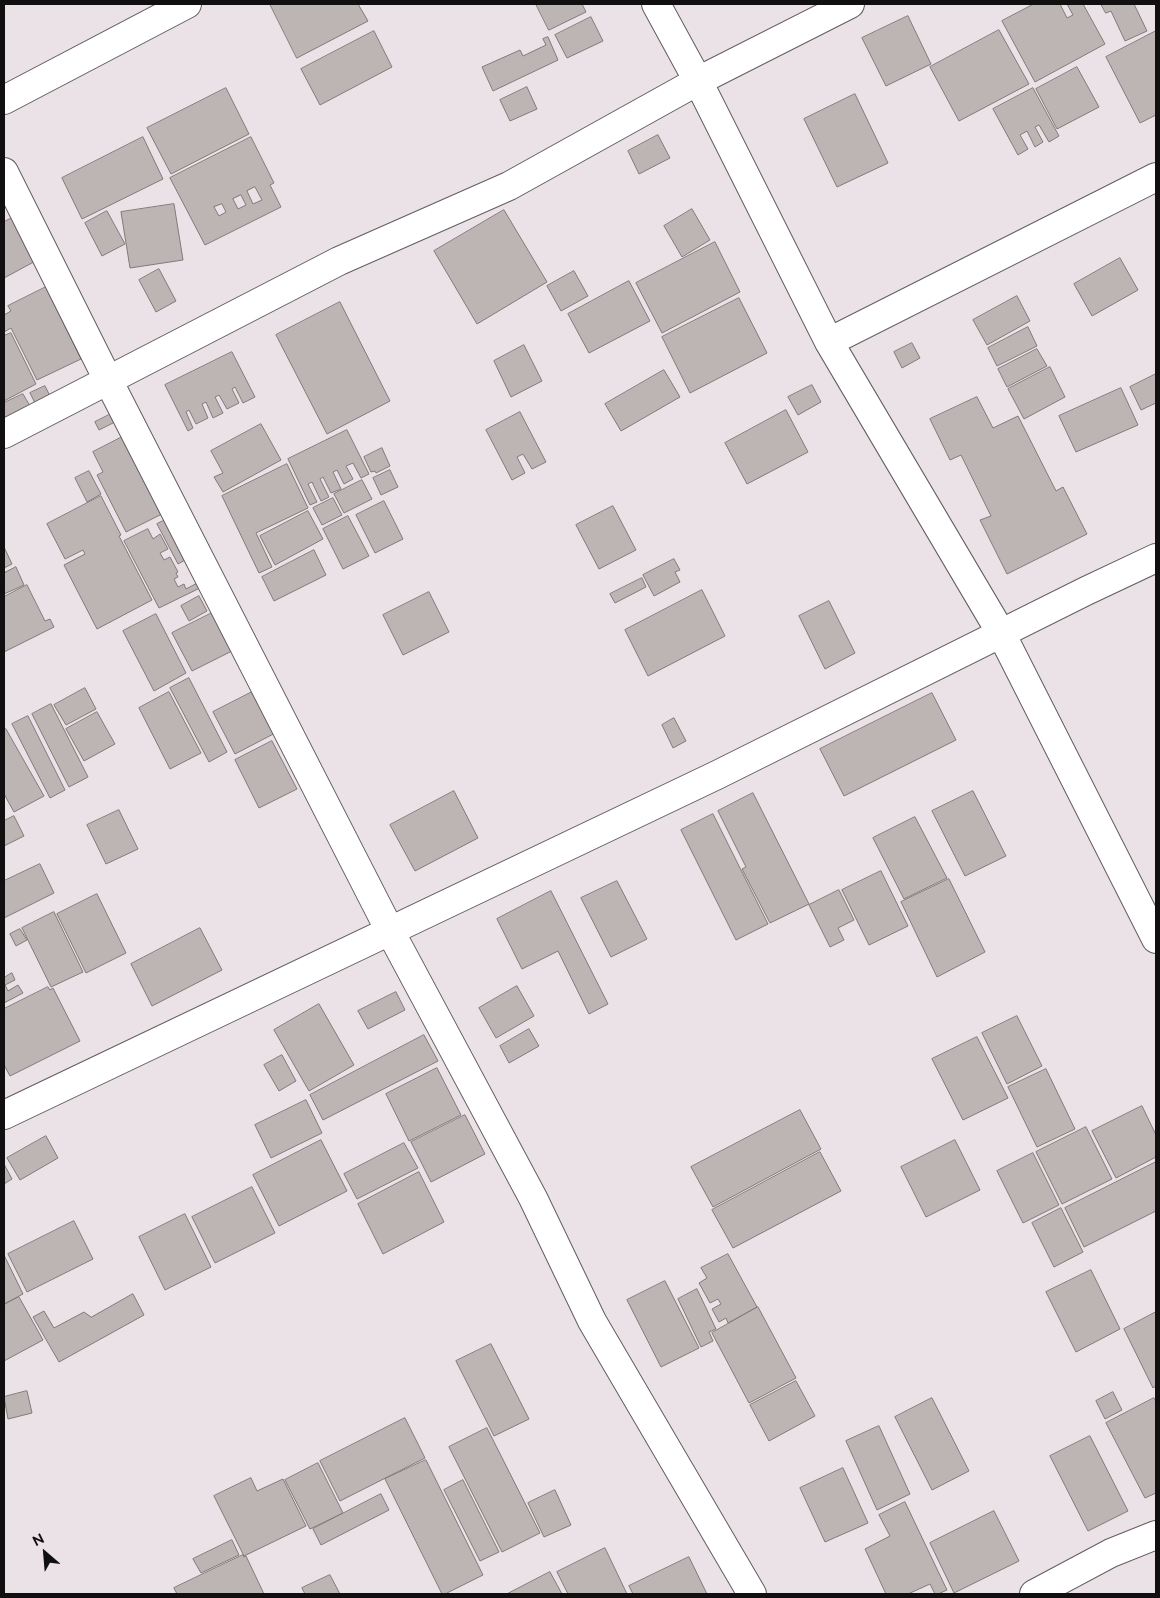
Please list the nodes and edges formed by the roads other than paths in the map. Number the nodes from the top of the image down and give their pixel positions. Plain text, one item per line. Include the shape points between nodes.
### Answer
1 (187, 4) edge
2 (656, 4) edge
3 (850, 4) edge
4 (698, 81) junction
5 (4, 100) edge
6 (4, 172) edge
7 (1156, 177) edge
8 (829, 342) junction
9 (108, 380) junction
10 (4, 434) edge
11 (1156, 558) edge
12 (1001, 633) junction
13 (390, 931) junction
14 (1156, 939) edge
15 (4, 1115) edge
16 (1156, 1535) edge
17 (752, 1594) edge
18 (1034, 1594) edge

1 - 5 street
2 - 4 street
3 - 4 street
4 - 8 street
4 - 9 street via 509,186 339,261
6 - 9 street
7 - 8 street
8 - 12 street
9 - 10 street
9 - 13 street
11 - 12 street
12 - 13 street via 717,775
12 - 14 street
13 - 15 street
13 - 17 street via 533,1198 592,1321
16 - 18 street via 1111,1553

